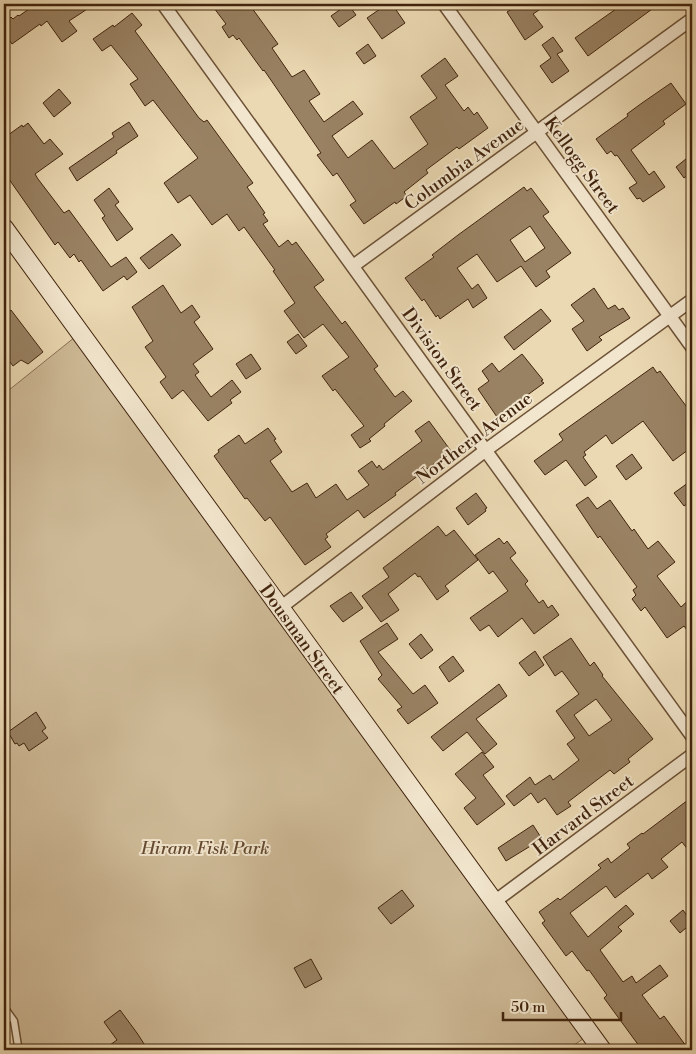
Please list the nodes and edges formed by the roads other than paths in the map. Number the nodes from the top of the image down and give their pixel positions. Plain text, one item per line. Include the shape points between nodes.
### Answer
1 (163, 4) edge
2 (444, 4) edge
3 (692, 19) edge
4 (537, 132) junction
5 (4, 228) edge
6 (353, 266) junction
7 (692, 300) edge
8 (670, 316) junction
9 (692, 348) edge
10 (486, 450) junction
11 (280, 608) junction
12 (692, 736) edge
13 (692, 755) edge
14 (494, 902) junction
15 (4, 1007) edge
16 (20, 1050) edge
17 (602, 1050) edge

1 - 6 street, Division Street
2 - 4 street, Kellogg Street
3 - 4 street, Columbia Avenue
4 - 6 street, Columbia Avenue
4 - 8 street, Kellogg Street
5 - 11 street, Dousman Street
6 - 10 street, Division Street
7 - 8 street, Northern Avenue
8 - 9 street, Kellogg Street
8 - 10 street, Northern Avenue
10 - 11 street, Northern Avenue
10 - 12 street, Division Street
11 - 14 street, Dousman Street
13 - 14 street, Harvard Street
14 - 17 street, Dousman Street
15 - 16 lane via 14,1021

